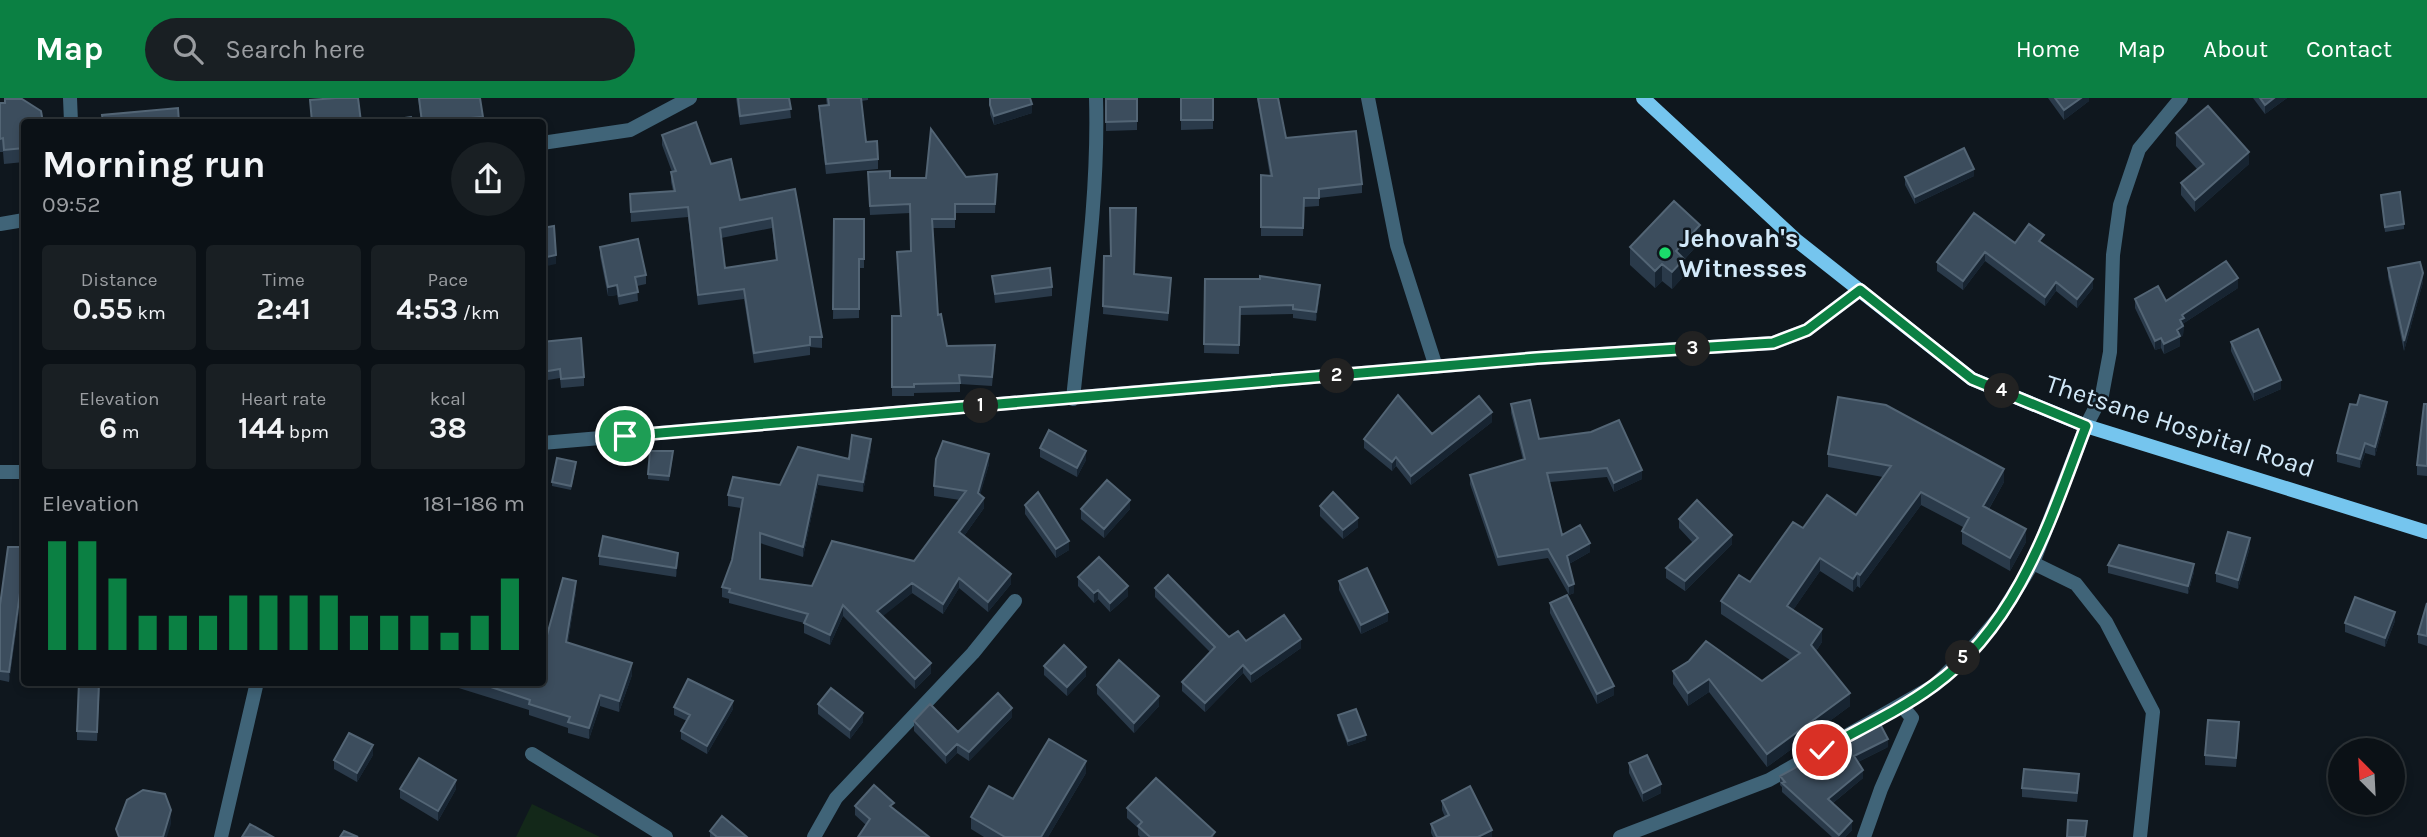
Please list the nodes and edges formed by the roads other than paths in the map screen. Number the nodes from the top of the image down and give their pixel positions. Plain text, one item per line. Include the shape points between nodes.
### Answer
1 (70, 98) edge
2 (690, 98) edge
3 (1096, 98) edge
4 (1368, 98) edge
5 (1643, 98) edge
6 (2182, 98) edge
7 (71, 119) edge
8 (546, 143) edge
9 (21, 220) edge
10 (0, 224) edge
11 (1860, 290) junction
12 (1436, 367) junction
13 (1073, 399) junction
14 (2086, 426) junction
15 (546, 443) edge
16 (0, 472) edge
17 (21, 472) edge
18 (2427, 532) edge
19 (2034, 563) junction
20 (1015, 601) dead end
21 (256, 686) edge
22 (1902, 706) junction
23 (532, 754) dead end
24 (221, 837) edge
25 (666, 837) edge
26 (814, 837) edge
27 (1620, 837) edge
28 (1864, 837) edge
29 (2140, 837) edge

1 - 7 street
2 - 8 street via 630,130
3 - 13 street via 1098,151
4 - 12 street via 1397,245
5 - 11 main road, Thetsane Hospital Road via 1796,240
6 - 14 street via 2139,149 2120,205 2113,255 2110,352 2102,395
9 - 10 street
11 - 12 street via 1807,330 1773,343
11 - 14 main road, Thetsane Hospital Road via 1972,379
12 - 13 street
13 - 15 street
14 - 18 main road, Thetsane Hospital Road
14 - 19 street
16 - 17 street
19 - 22 street via 1979,642 1935,685
19 - 29 street via 2076,584 2106,622 2153,712
20 - 26 street via 973,653 836,798
21 - 24 street
22 - 27 street via 1769,780
22 - 28 street via 1912,718
23 - 25 street

